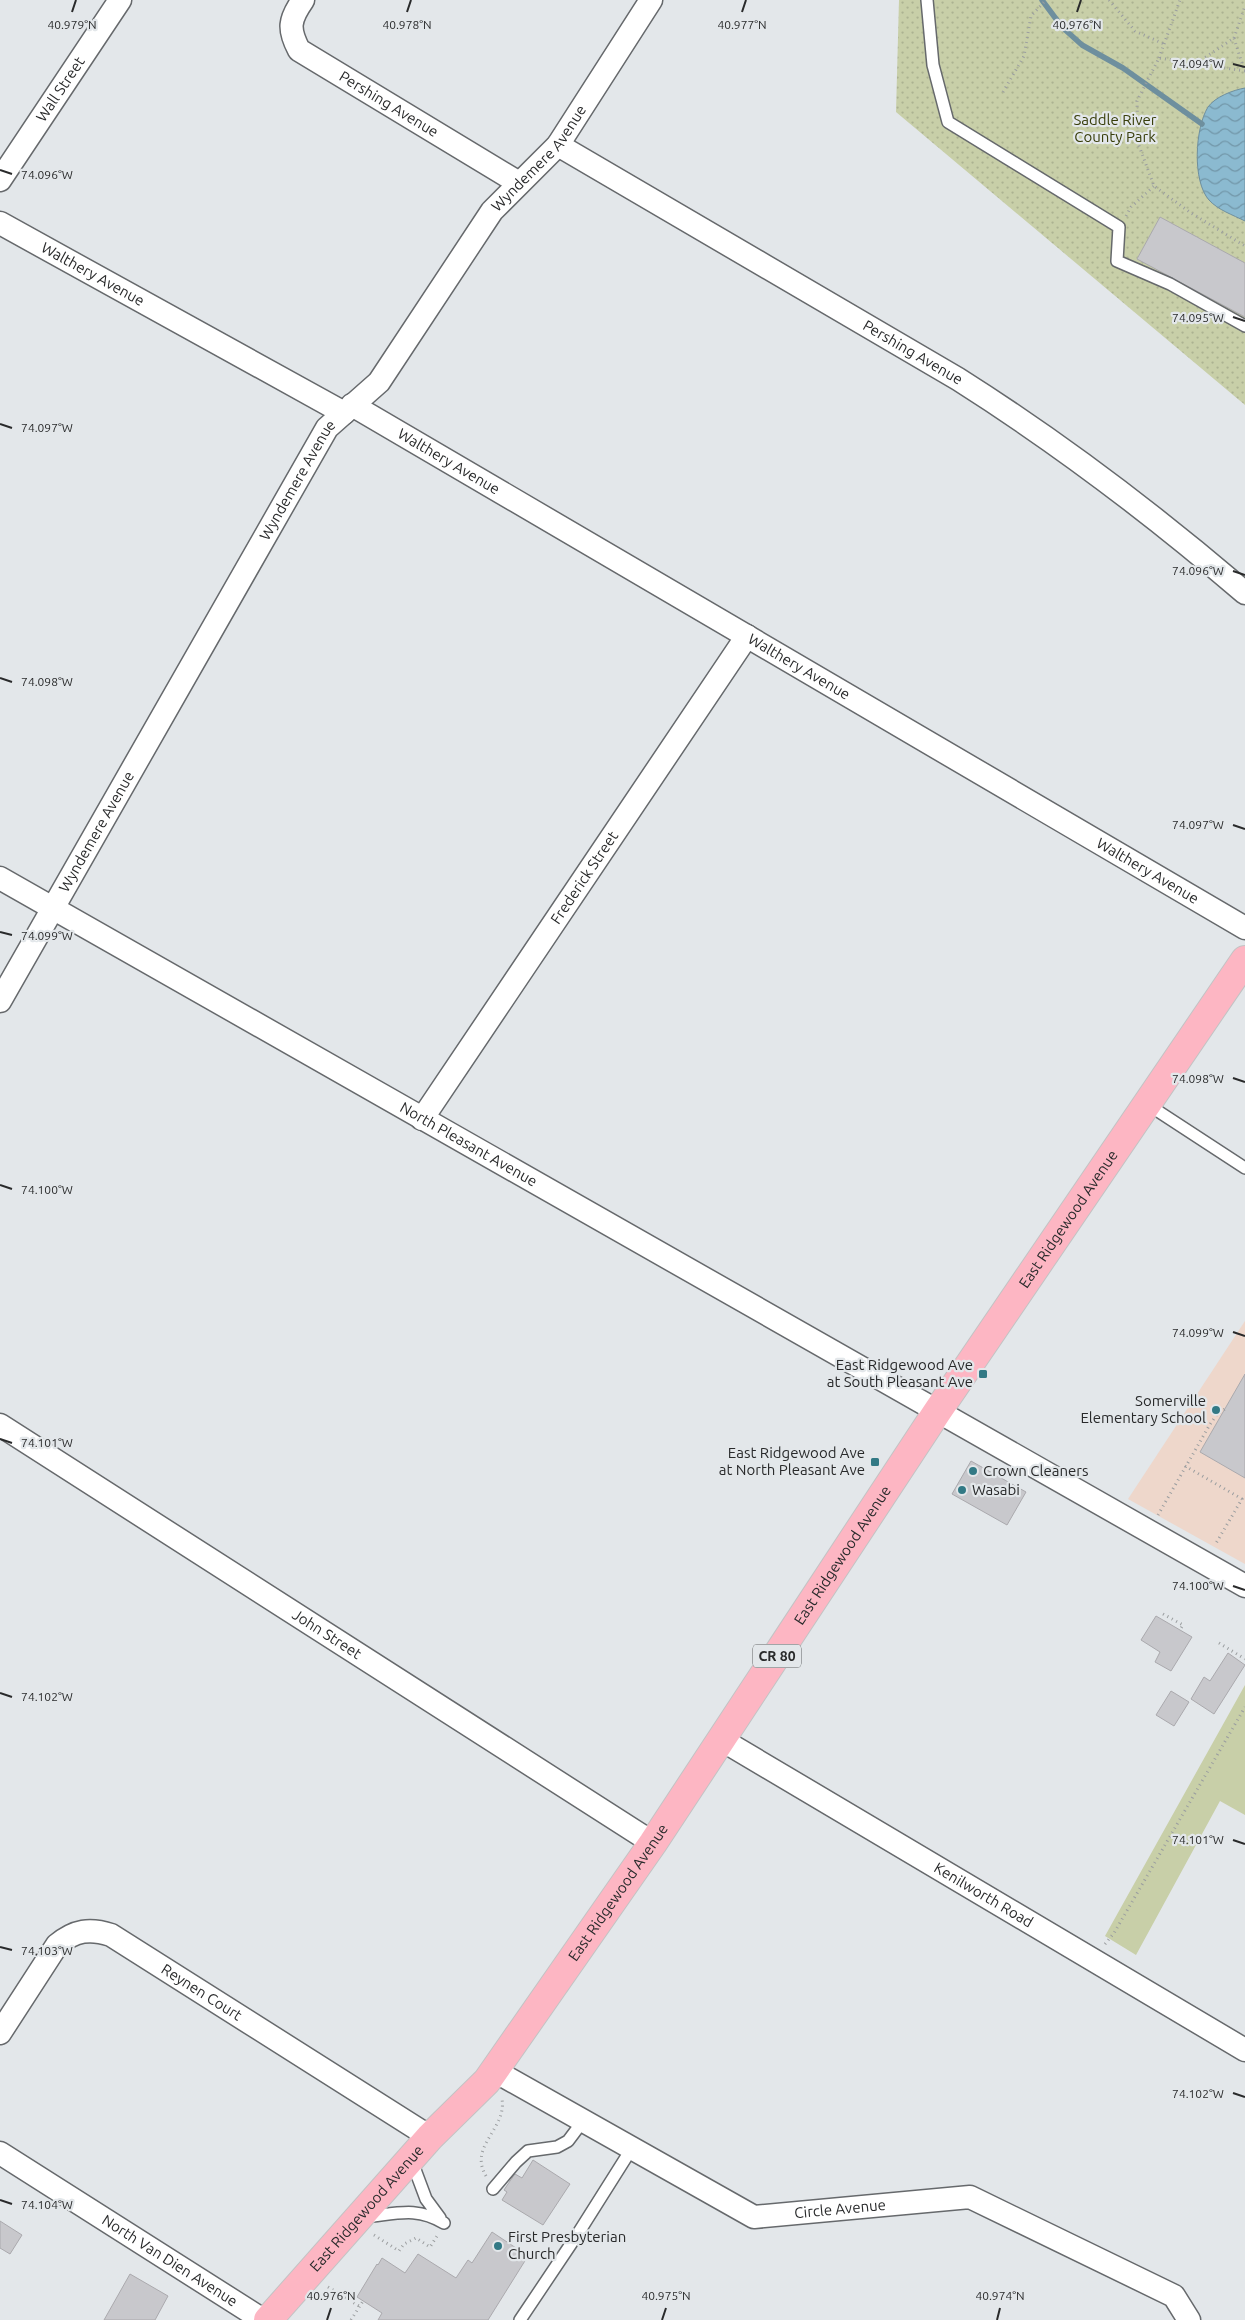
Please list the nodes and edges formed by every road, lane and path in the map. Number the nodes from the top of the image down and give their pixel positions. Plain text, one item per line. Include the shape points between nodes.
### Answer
1 (120, 0) edge
2 (650, 0) edge
3 (927, 0) edge
4 (1046, 0) edge
5 (1109, 0) edge
6 (1179, 0) edge
7 (301, 3) edge
8 (1245, 6) edge
9 (1234, 38) junction
10 (1164, 44) junction
11 (1159, 58) junction
12 (1196, 63) junction
13 (1244, 71) edge
14 (1003, 92) dead end
15 (558, 145) junction
16 (0, 180) edge
17 (519, 183) junction
18 (1154, 186) junction
19 (0, 223) edge
20 (1119, 227) junction
21 (1245, 246) edge
22 (1245, 326) edge
23 (348, 409) junction
24 (1245, 592) edge
25 (747, 636) junction
26 (0, 878) edge
27 (53, 908) junction
28 (1245, 928) edge
29 (1245, 960) edge
30 (0, 1001) edge
31 (1147, 1104) junction
32 (422, 1119) junction
33 (1245, 1168) edge
34 (1225, 1409) dead end
35 (937, 1412) junction
36 (0, 1425) edge
37 (1185, 1466) junction
38 (1241, 1503) junction
39 (1245, 1505) edge
40 (1158, 1515) dead end
41 (1214, 1547) dead end
42 (1245, 1586) edge
43 (1163, 1614) dead end
44 (1180, 1630) dead end
45 (1219, 1643) dead end
46 (1245, 1659) edge
47 (1245, 1707) edge
48 (722, 1740) junction
49 (653, 1843) junction
50 (1105, 1944) dead end
51 (0, 2033) edge
52 (1245, 2050) edge
53 (497, 2082) junction
54 (583, 2121) junction
55 (430, 2137) junction
56 (632, 2148) junction
57 (0, 2153) edge
58 (411, 2159) junction
59 (493, 2189) joint
60 (444, 2223) junction
61 (364, 2225) junction
62 (322, 2283) dead end
63 (363, 2301) dead end
64 (359, 2306) junction
65 (263, 2320) edge
66 (268, 2320) edge
67 (350, 2320) edge
68 (520, 2320) edge
69 (1188, 2320) edge

1 - 16 street, Wall Street
2 - 15 street, Wyndemere Avenue
3 - 20 lane via 933,65 948,122
4 - 14 path via 1031,16 1024,56
5 - 10 path via 1134,31
6 - 10 path
7 - 17 street, Pershing Avenue via 290,33 299,50
8 - 9 path
9 - 12 path
9 - 13 path
10 - 11 path
11 - 12 path
11 - 18 path via 1137,101 1138,143
12 - 13 path
15 - 17 street, Wyndemere Avenue
15 - 24 street, Pershing Avenue via 1006,410 1137,503
17 - 23 street, Wyndemere Avenue via 492,212 379,382
18 - 20 path via 1132,207
18 - 21 path
19 - 23 street, Walthery Avenue
20 - 22 lane via 1117,261 1170,284
23 - 25 street, Walthery Avenue
23 - 27 street, Wyndemere Avenue via 327,428
25 - 28 street, Walthery Avenue
25 - 32 street, Frederick Street
26 - 27 street, North Pleasant Avenue
27 - 30 street, Wyndemere Avenue
27 - 32 street, North Pleasant Avenue
29 - 31 main road, East Ridgewood Avenue / CR 80
31 - 33 lane
31 - 35 main road, East Ridgewood Avenue / CR 80
32 - 35 street, North Pleasant Avenue
34 - 37 path via 1213,1420
35 - 42 street, North Pleasant Avenue
35 - 48 main road, East Ridgewood Avenue / CR 80
36 - 49 street, John Street
37 - 38 path via 1242,1499
37 - 40 path
38 - 39 path
38 - 41 path
43 - 44 path via 1183,1625
45 - 46 path
47 - 50 path
48 - 49 main road, East Ridgewood Avenue / CR 80
48 - 52 street, Kenilworth Road
49 - 53 main road, East Ridgewood Avenue / CR 80
51 - 55 street, Reynen Court via 57,1945 80,1931 96,1930 111,1935
53 - 54 street, Circle Avenue
53 - 55 main road, East Ridgewood Avenue / CR 80 via 487,2081
53 - 59 path via 502,2114 484,2143 480,2160
54 - 56 street, Circle Avenue
54 - 59 lane via 568,2141 557,2147 528,2152
55 - 58 main road, East Ridgewood Avenue / CR 80
56 - 68 lane
56 - 69 street, Circle Avenue via 754,2217 970,2197 1174,2296
57 - 65 street, North Van Dien Avenue
58 - 60 lane via 426,2199
58 - 61 main road, East Ridgewood Avenue / CR 80
60 - 61 lane via 416,2212
60 - 61 path via 430,2246 416,2238 404,2244 399,2251
61 - 66 main road, East Ridgewood Avenue / CR 80
62 - 64 path
63 - 64 path
64 - 67 path

